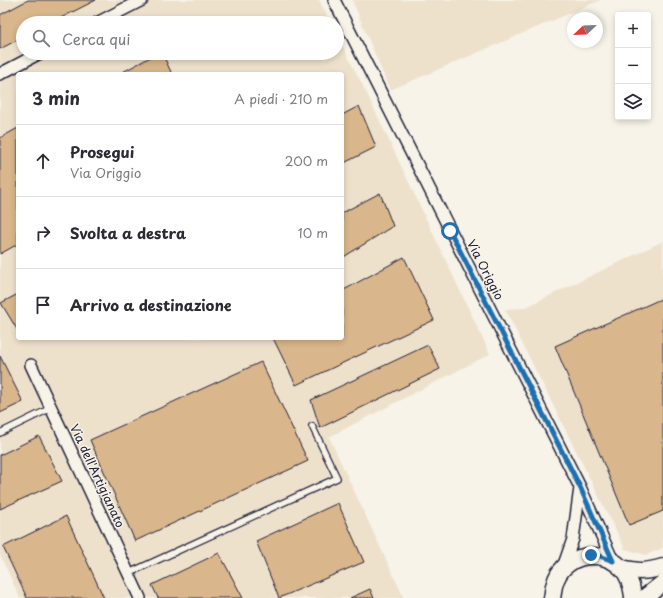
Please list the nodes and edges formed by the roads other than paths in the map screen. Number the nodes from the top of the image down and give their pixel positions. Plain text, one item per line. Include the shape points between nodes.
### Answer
1 (142, 0) edge
2 (334, 0) edge
3 (111, 16) edge
4 (342, 16) edge
5 (344, 20) edge
6 (27, 60) edge
7 (0, 74) edge
8 (31, 365) dead end
9 (51, 408) junction
10 (312, 426) dead end
11 (0, 433) edge
12 (580, 487) junction
13 (618, 564) junction
14 (663, 567) edge
15 (562, 570) junction
16 (129, 573) junction
17 (663, 583) edge
18 (140, 598) edge
19 (552, 598) edge
20 (633, 598) edge
21 (644, 598) edge

1 - 3 street
2 - 4 street, Via Origgio
5 - 12 street, Via Origgio
6 - 7 street
8 - 9 street, Via dell'Artigianato
9 - 11 lane
9 - 16 street, Via dell'Artigianato
10 - 16 lane via 336,478
12 - 13 street, Via Origgio
12 - 15 street via 573,539
13 - 14 main road via 638,572
13 - 15 main road via 591,555 581,557
13 - 20 main road via 630,579
15 - 19 main road via 554,584
16 - 18 street, Via dell'Artigianato
17 - 21 main road

